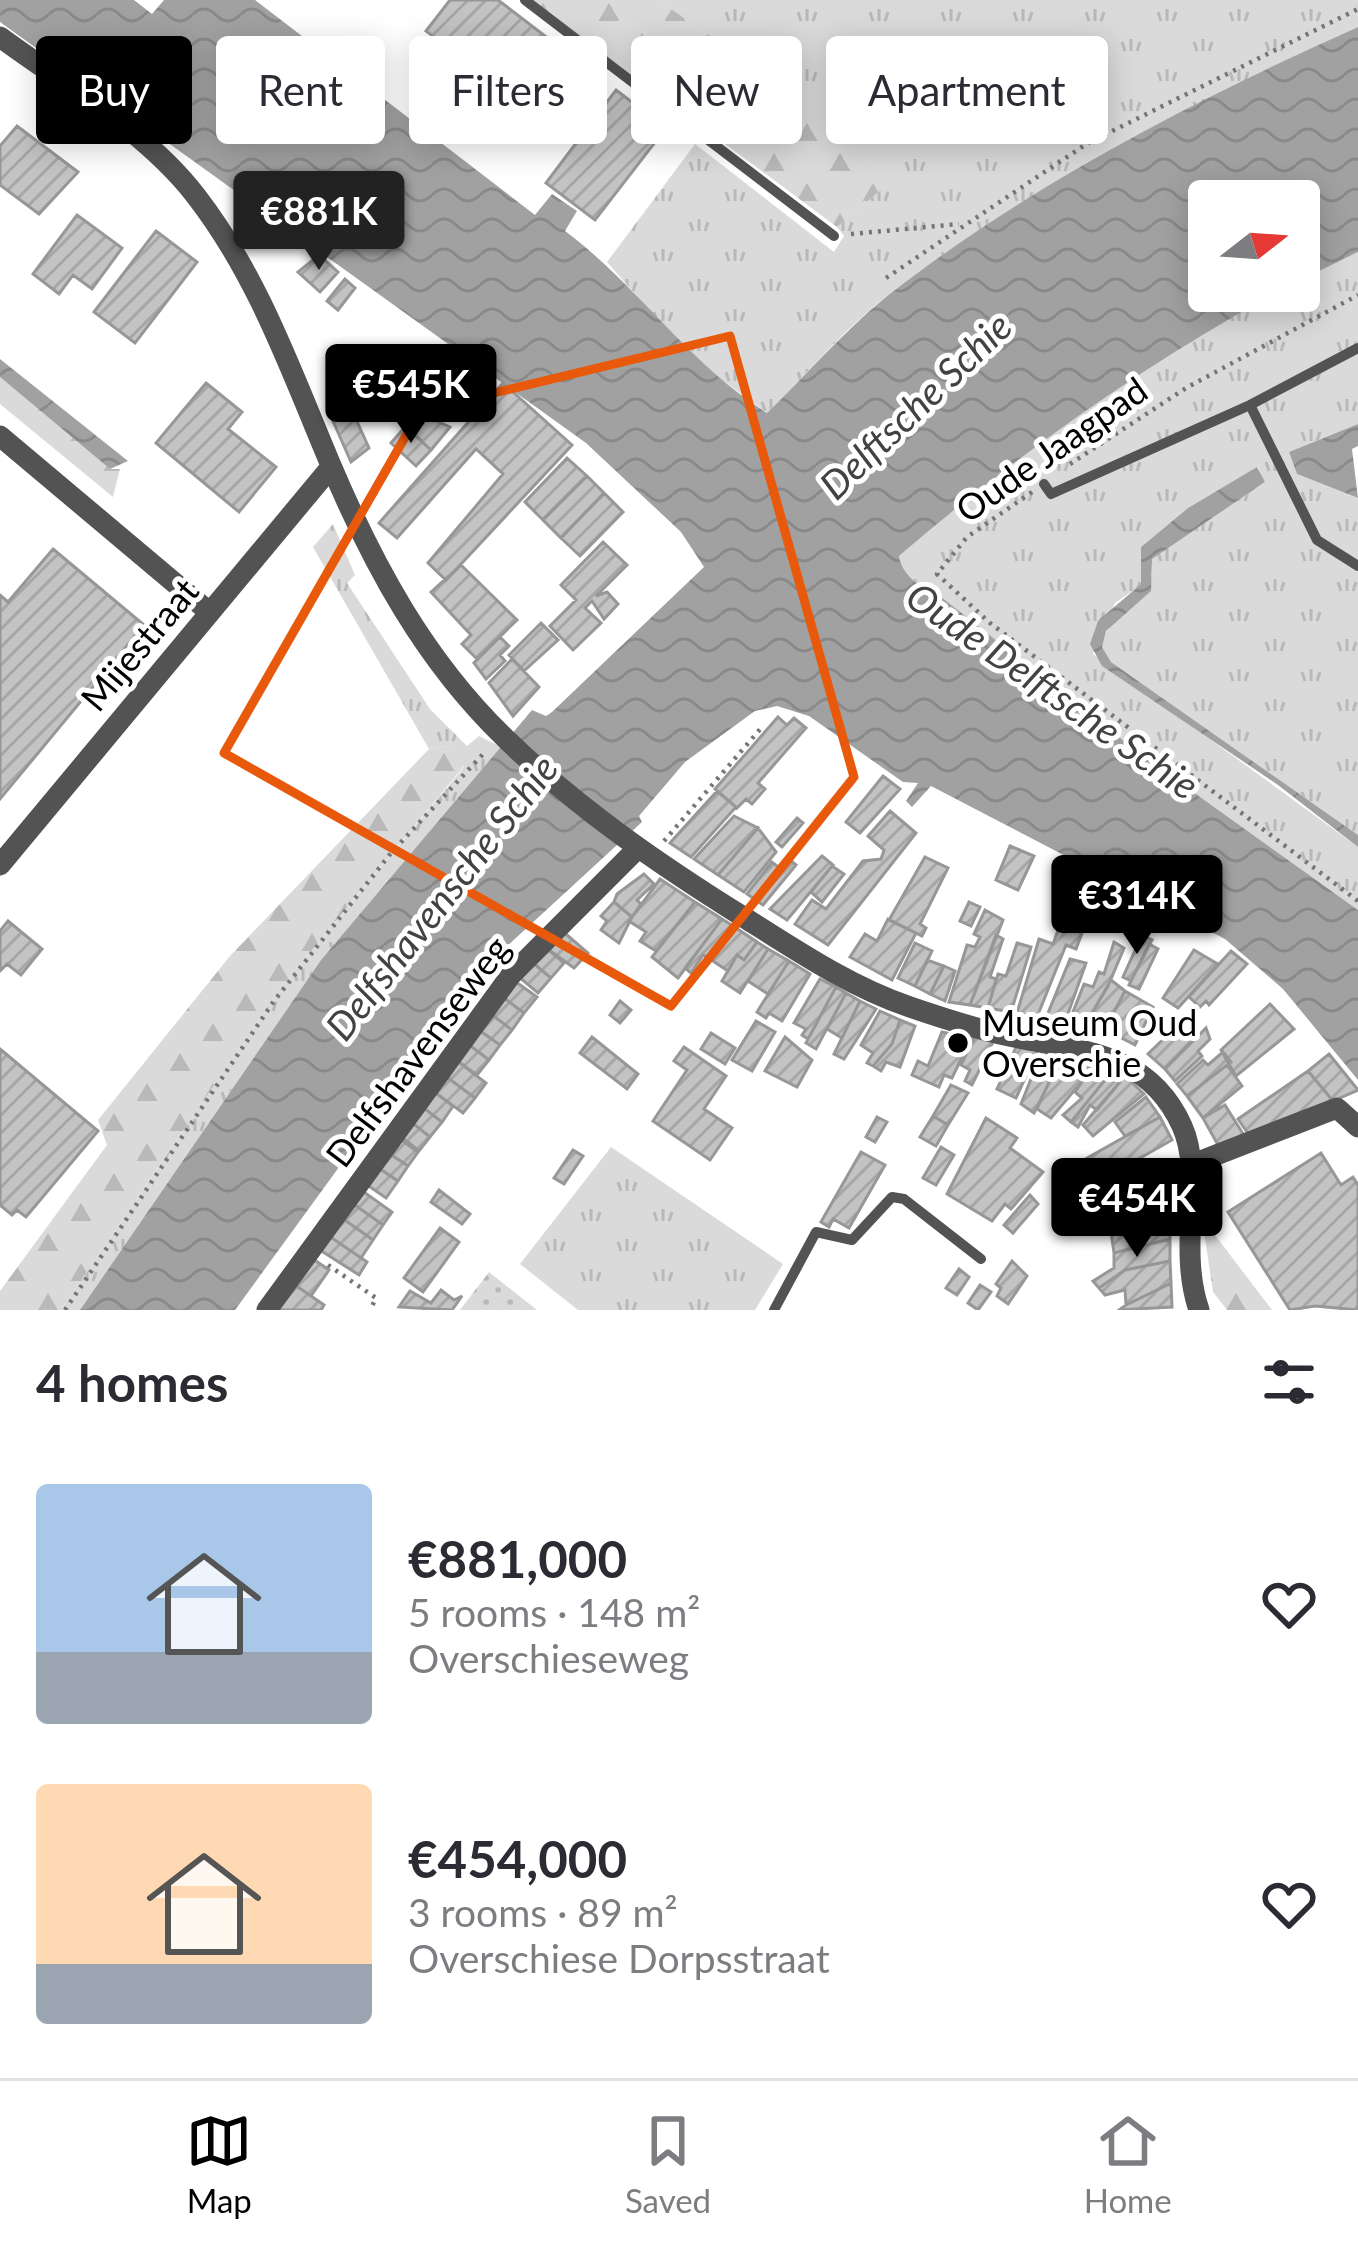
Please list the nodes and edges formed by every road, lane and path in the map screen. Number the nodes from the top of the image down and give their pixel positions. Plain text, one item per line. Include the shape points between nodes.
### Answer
1 (525, 0) edge
2 (1358, 9) edge
3 (0, 37) edge
4 (964, 224) junction
5 (834, 236) joint
6 (886, 278) dead end
7 (1358, 296) edge
8 (1358, 348) edge
9 (1250, 405) junction
10 (0, 436) edge
11 (332, 466) junction
12 (1044, 484) junction
13 (1358, 566) edge
14 (208, 611) junction
15 (762, 727) dead end
16 (504, 737) junction
17 (638, 849) junction
18 (0, 865) edge
19 (1358, 901) edge
20 (1358, 1127) edge
21 (1193, 1164) junction
22 (309, 1252) junction
23 (981, 1259) dead end
24 (65, 1310) edge
25 (267, 1310) edge
26 (370, 1310) edge
27 (774, 1310) edge
28 (1199, 1310) edge

1 - 5 lane
2 - 4 path via 1088,143
3 - 11 street via 159,155 195,194 239,257
4 - 5 path
4 - 6 path
7 - 12 path, Oude Jaagpad via 1186,388
8 - 9 lane
9 - 12 lane via 1051,494
9 - 13 lane via 1317,541
10 - 14 street
11 - 14 street, Mijestraat
11 - 16 street via 388,587 436,664
12 - 19 path, Oude Jaagpad via 967,537 937,574 989,623
14 - 18 street, Mijestraat
15 - 17 path
16 - 17 street
16 - 24 path via 391,853 274,1001
17 - 21 street via 819,965 906,1006 1010,1036 1084,1046 1150,1079 1182,1124
17 - 22 street, Delfshavenseweg via 511,975
20 - 21 street via 1337,1108
21 - 28 street via 1188,1254
22 - 25 street, Delfshavenseweg
22 - 26 path via 376,1298
23 - 27 lane via 892,1197 852,1240 816,1232

